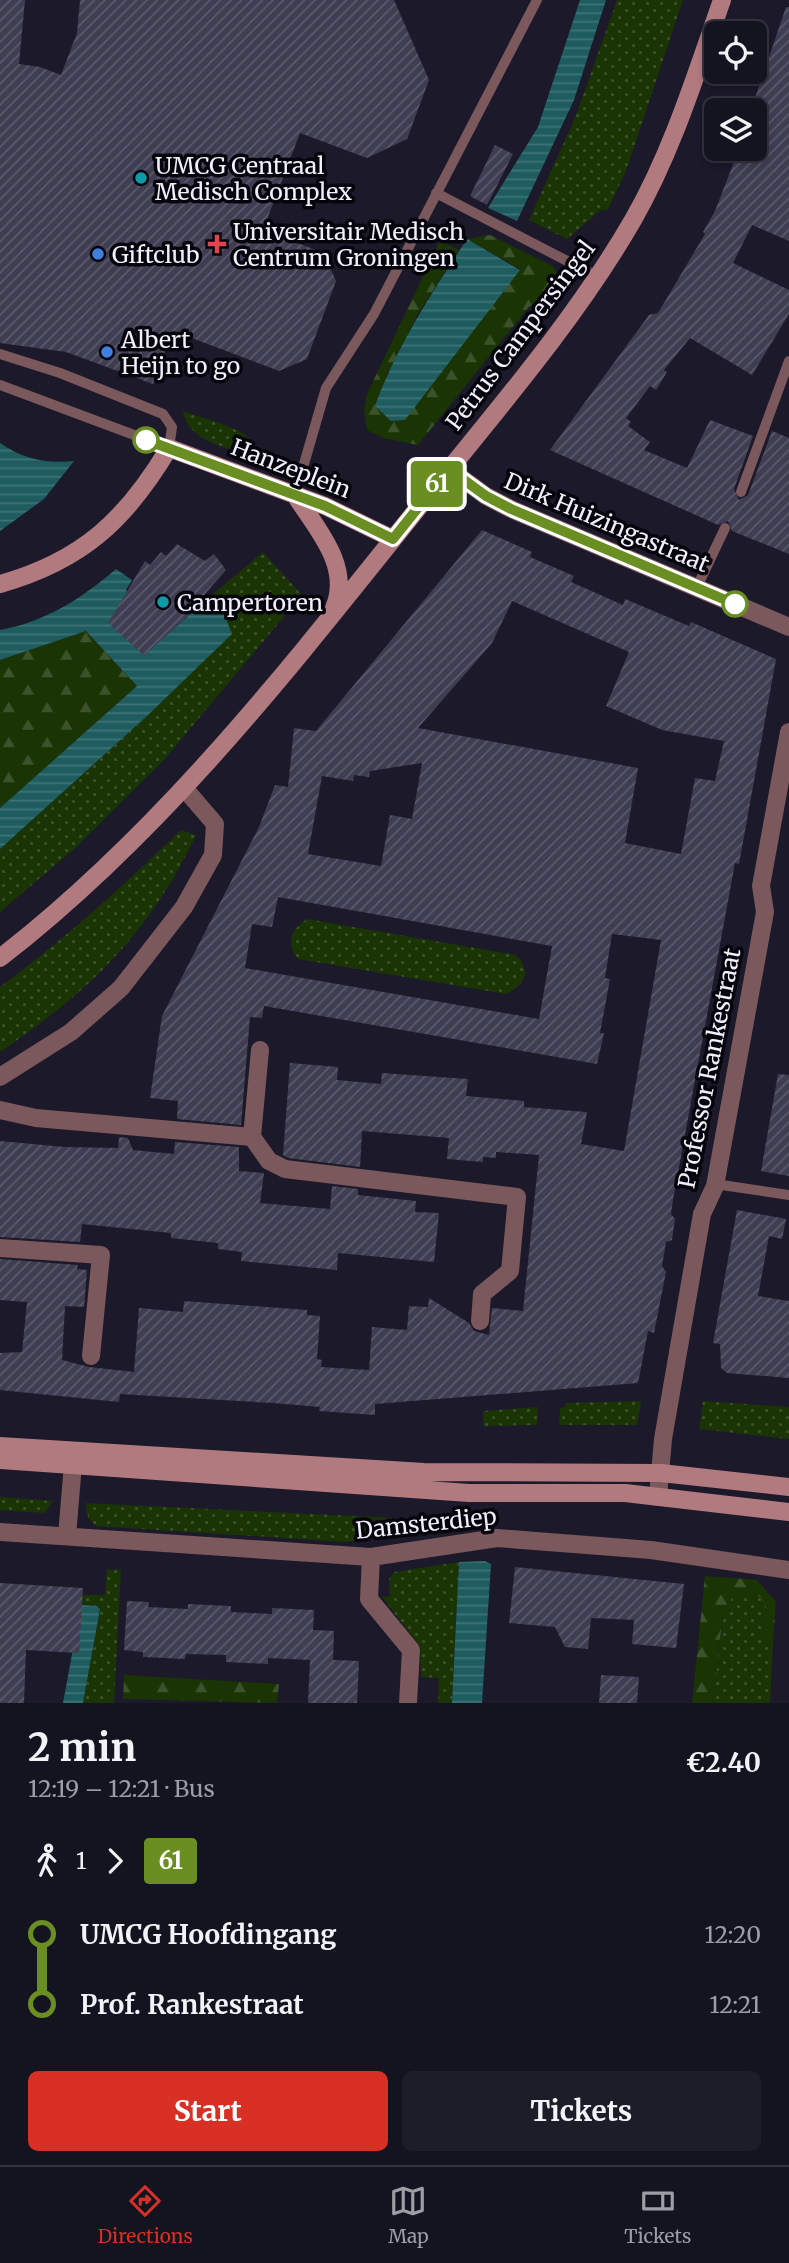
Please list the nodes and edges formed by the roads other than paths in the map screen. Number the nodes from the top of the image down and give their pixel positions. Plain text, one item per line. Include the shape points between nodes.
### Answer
1 (537, 0) edge
2 (722, 0) edge
3 (436, 194) junction
4 (598, 277) junction
5 (0, 354) edge
6 (789, 361) edge
7 (0, 385) edge
8 (169, 449) junction
9 (449, 469) junction
10 (741, 492) dead end
11 (295, 495) junction
12 (724, 528) dead end
13 (393, 539) junction
14 (0, 584) edge
15 (697, 587) junction
16 (331, 616) junction
17 (789, 627) edge
18 (789, 732) edge
19 (185, 789) junction
20 (0, 958) edge
21 (260, 1050) dead end
22 (0, 1077) edge
23 (0, 1110) edge
24 (252, 1137) junction
25 (716, 1184) junction
26 (789, 1195) edge
27 (0, 1248) edge
28 (480, 1321) dead end
29 (92, 1356) dead end
30 (0, 1446) edge
31 (73, 1459) junction
32 (0, 1460) edge
33 (661, 1473) junction
34 (789, 1487) edge
35 (658, 1497) junction
36 (789, 1512) edge
37 (0, 1532) edge
38 (67, 1536) junction
39 (371, 1557) junction
40 (789, 1570) edge
41 (408, 1703) edge

1 - 3 lane
2 - 4 main road, Petrus Campersingel via 685,107 635,217
3 - 4 lane
3 - 11 lane via 374,314 326,388
4 - 9 main road, Petrus Campersingel
5 - 8 lane via 163,414 172,427
6 - 10 lane
7 - 8 lane, Hanzeplein
8 - 11 main road, Hanzeplein
8 - 14 main road via 141,492 100,535 52,566
9 - 13 main road, Petrus Campersingel
9 - 15 street, Dirk Huizingastraat via 511,509
11 - 13 main road, Hanzeplein
11 - 16 main road via 335,560 339,590
12 - 15 lane
13 - 16 main road, Petrus Campersingel
15 - 17 street, Dirk Huizingastraat
16 - 19 main road, Petrus Campersingel
18 - 25 street, Professor Rankestraat via 761,886 765,912
19 - 20 main road, Petrus Campersingel via 92,883
19 - 22 street via 215,824 213,855 184,907 121,988 71,1032
21 - 24 street
23 - 24 street via 36,1118
24 - 28 street via 269,1161 285,1169 517,1196 510,1271 482,1294
25 - 26 lane
25 - 33 street, Professor Rankestraat via 702,1214
27 - 29 street via 101,1255
30 - 31 main road, Damsterdiep
31 - 32 main road, Damsterdiep
31 - 33 main road, Damsterdiep via 424,1472
31 - 35 main road, Damsterdiep via 469,1493
31 - 38 street
33 - 34 main road, Damsterdiep
33 - 35 street, Professor Rankestraat
35 - 36 main road, Damsterdiep
37 - 38 street, Damsterdiep
38 - 39 street, Damsterdiep
39 - 40 street, Damsterdiep via 497,1538 651,1550
39 - 41 street via 369,1599 411,1650

